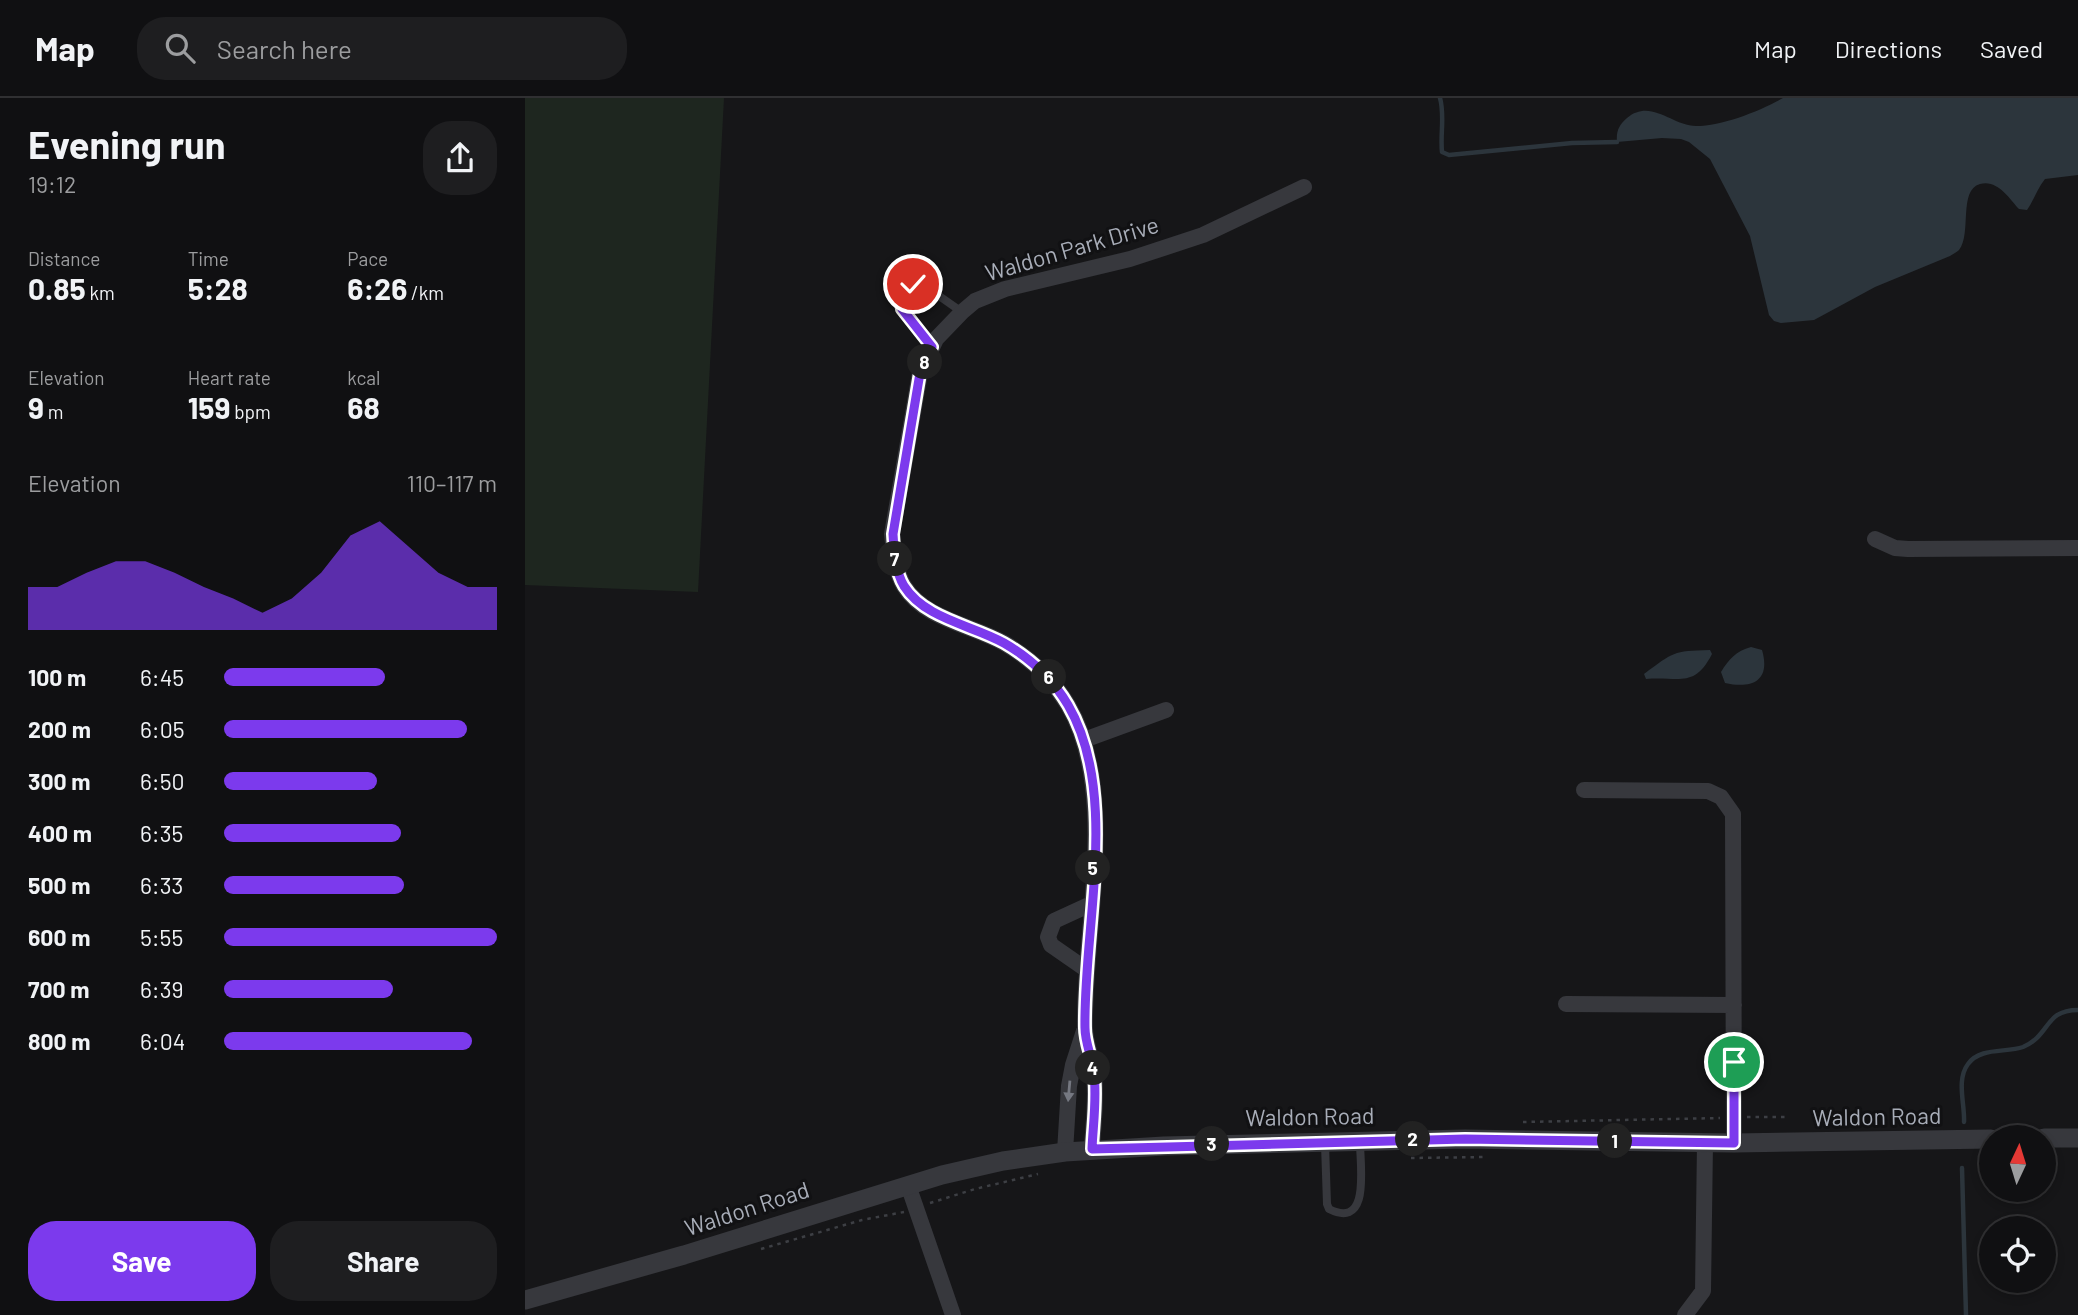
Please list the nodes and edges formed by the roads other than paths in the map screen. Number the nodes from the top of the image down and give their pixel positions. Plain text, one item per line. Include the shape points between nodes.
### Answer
1 (1304, 187) dead end
2 (962, 312) junction
3 (932, 347) junction
4 (1875, 538) dead end
5 (2078, 548) edge
6 (1166, 710) dead end
7 (1084, 740) junction
8 (1584, 790) dead end
9 (1091, 904) junction
10 (1087, 970) junction
11 (1566, 1004) dead end
12 (1734, 1005) junction
13 (1084, 1031) junction
14 (2078, 1138) edge
15 (1979, 1139) edge
16 (2056, 1139) edge
17 (1325, 1141) junction
18 (1360, 1141) junction
19 (1705, 1143) junction
20 (1734, 1143) junction
21 (1092, 1149) junction
22 (1065, 1152) junction
23 (908, 1185) junction
24 (525, 1300) edge
25 (953, 1315) edge
26 (1685, 1315) edge

1 - 2 street, Waldon Park Drive via 1203,235 1130,259 1005,289
2 - 3 street, Waldon Park Drive
2 - 3 lane via 913,284 900,294 902,309
3 - 7 street, Waldon Park Drive via 920,373 893,534 894,558 904,585 923,606 1004,643 1029,660 1052,681
4 - 5 street via 1908,549
6 - 7 street
7 - 9 street, Waldon Park Drive via 1094,785
8 - 12 street via 1702,790 1721,797 1730,808 1735,823
9 - 10 street, Waldon Park Drive
9 - 10 street via 1054,921 1048,937 1051,945
10 - 13 street, Waldon Park Drive
11 - 12 street
12 - 20 street
13 - 21 street, Waldon Park Drive via 1095,1077
13 -> 22 street, Waldon Park Drive via 1069,1086
14 - 16 street
15 - 20 street, Waldon Road
17 - 18 street, Waldon Road
17 - 18 lane via 1327,1204 1329,1209 1345,1213 1357,1207 1360,1197
17 - 21 street, Waldon Road
18 - 19 street, Waldon Road
19 - 20 street, Waldon Road
19 - 26 street via 1703,1292
21 - 22 street, Waldon Road
22 - 23 street, Waldon Road via 992,1163
23 - 24 street, Waldon Road
23 - 25 street

